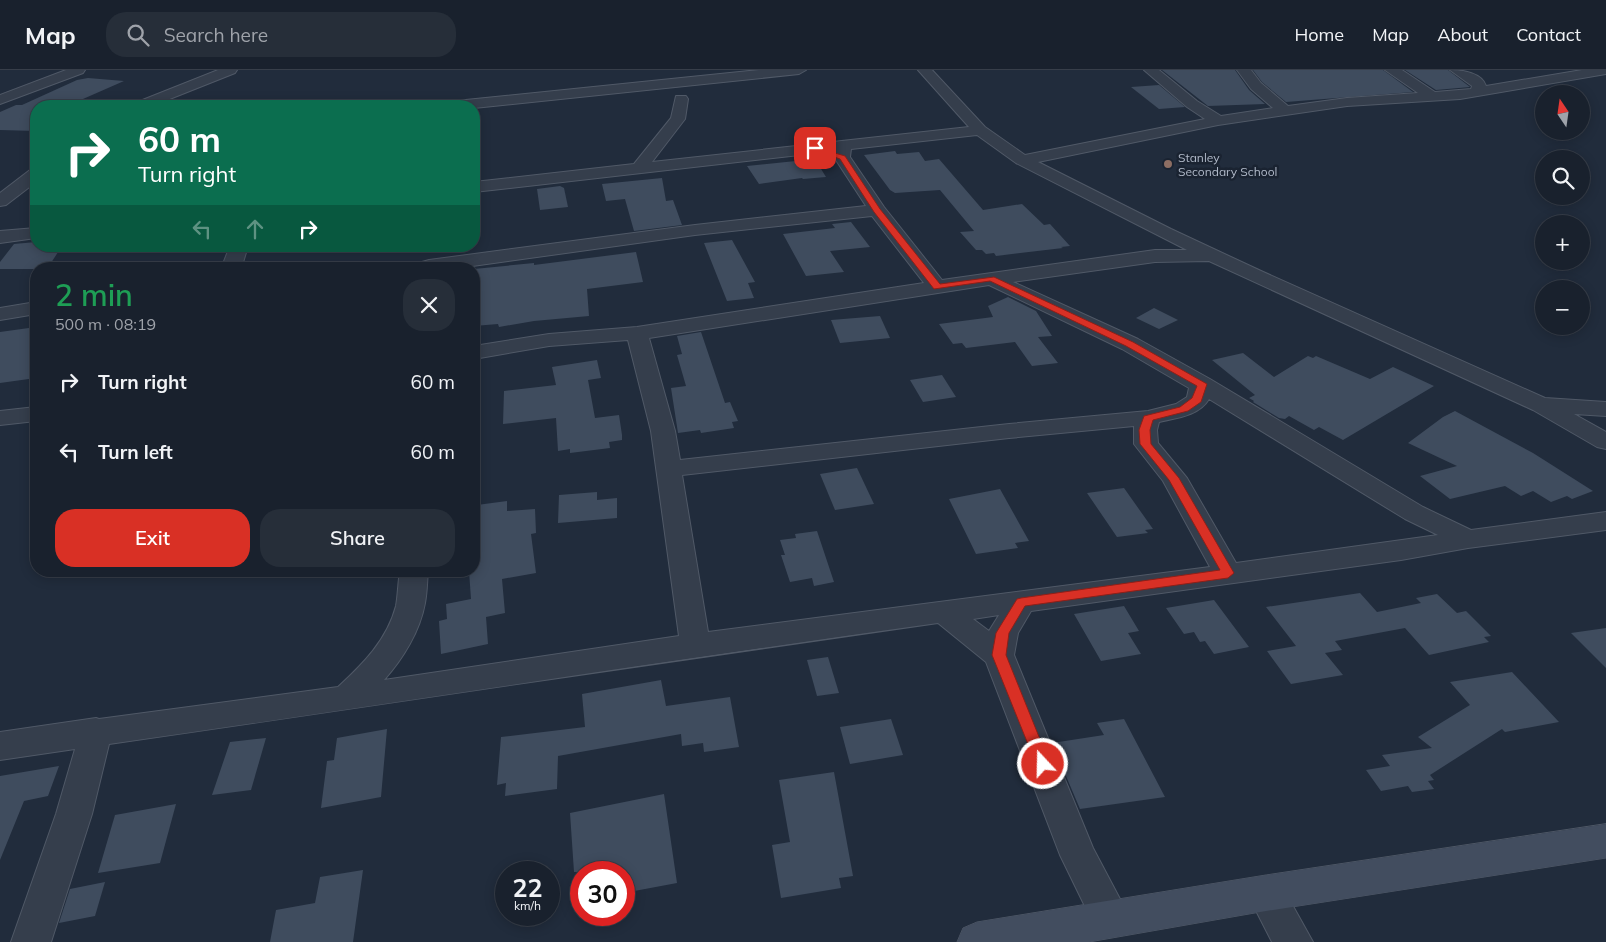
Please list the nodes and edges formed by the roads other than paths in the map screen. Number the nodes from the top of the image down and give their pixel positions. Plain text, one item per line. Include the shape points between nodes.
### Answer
1 (78, 70) edge
2 (799, 70) edge
3 (925, 70) edge
4 (1151, 70) edge
5 (1244, 70) edge
6 (1392, 70) edge
7 (1457, 70) edge
8 (1606, 70) edge
9 (194, 71) edge
10 (224, 72) edge
11 (1477, 92) junction
12 (1432, 97) junction
13 (681, 99) dead end
14 (0, 100) edge
15 (155, 100) edge
16 (480, 103) edge
17 (1285, 111) junction
18 (1218, 121) junction
19 (980, 130) junction
20 (843, 152) junction
21 (1022, 160) junction
22 (640, 167) junction
23 (30, 176) edge
24 (8, 178) dead end
25 (30, 179) edge
26 (480, 186) edge
27 (0, 200) edge
28 (877, 210) junction
29 (1165, 233) junction
30 (30, 234) edge
31 (0, 237) edge
32 (1155, 256) junction
33 (1215, 256) junction
34 (470, 262) edge
35 (991, 279) junction
36 (938, 287) junction
37 (30, 309) edge
38 (0, 314) edge
39 (637, 333) junction
40 (480, 351) edge
41 (1202, 384) junction
42 (1541, 405) junction
43 (1184, 409) junction
44 (1606, 409) edge
45 (30, 415) edge
46 (1257, 417) junction
47 (0, 418) edge
48 (1148, 418) junction
49 (1606, 442) edge
50 (670, 470) junction
51 (1606, 521) edge
52 (1468, 539) junction
53 (1228, 573) junction
54 (413, 577) edge
55 (1021, 602) junction
56 (944, 612) junction
57 (694, 645) junction
58 (999, 655) junction
59 (346, 698) junction
60 (96, 731) junction
61 (0, 746) edge
62 (1606, 840) edge
63 (1266, 893) junction
64 (1111, 918) junction
65 (31, 942) edge
66 (977, 942) edge
67 (1293, 942) edge

1 - 14 street
2 - 16 street
3 - 19 street
4 - 18 street
5 - 17 street via 1256,86
6 - 12 street
7 - 11 street via 1480,85
8 - 11 street
9 - 10 street
10 - 15 street
11 - 12 street
12 - 17 street via 1347,102
13 - 22 street via 678,119
17 - 18 street
18 - 21 street
19 - 20 street
19 - 21 street
20 - 22 street via 815,148
20 - 28 street
21 - 29 street
22 - 26 street
23 - 24 street
25 - 27 street
28 - 34 street via 695,230
28 - 36 street
29 - 32 street
29 - 33 street
30 - 31 street
32 - 33 street
32 - 35 street
33 - 42 street
35 - 36 street
35 - 41 street via 1130,344
36 - 39 street
37 - 38 street
39 - 40 street via 549,340
39 - 50 street
41 - 43 street via 1197,400
41 - 46 street
42 - 44 street
42 - 49 street
43 - 46 street
43 - 48 street
45 - 47 street
46 - 52 street via 1414,513
48 - 50 street via 907,441
48 - 53 street via 1144,430 1146,444 1174,478
50 - 57 street
51 - 52 street
52 - 53 street via 1402,551
53 - 55 street
54 - 59 street via 410,609 392,650
55 - 56 street
55 - 58 street via 1003,633
56 - 57 street
56 - 58 street
57 - 59 street
58 - 64 street via 1078,855
59 - 60 street
60 - 61 street
60 - 65 street via 74,814
62 - 63 main road
63 - 64 main road
63 - 67 street
64 - 66 main road

